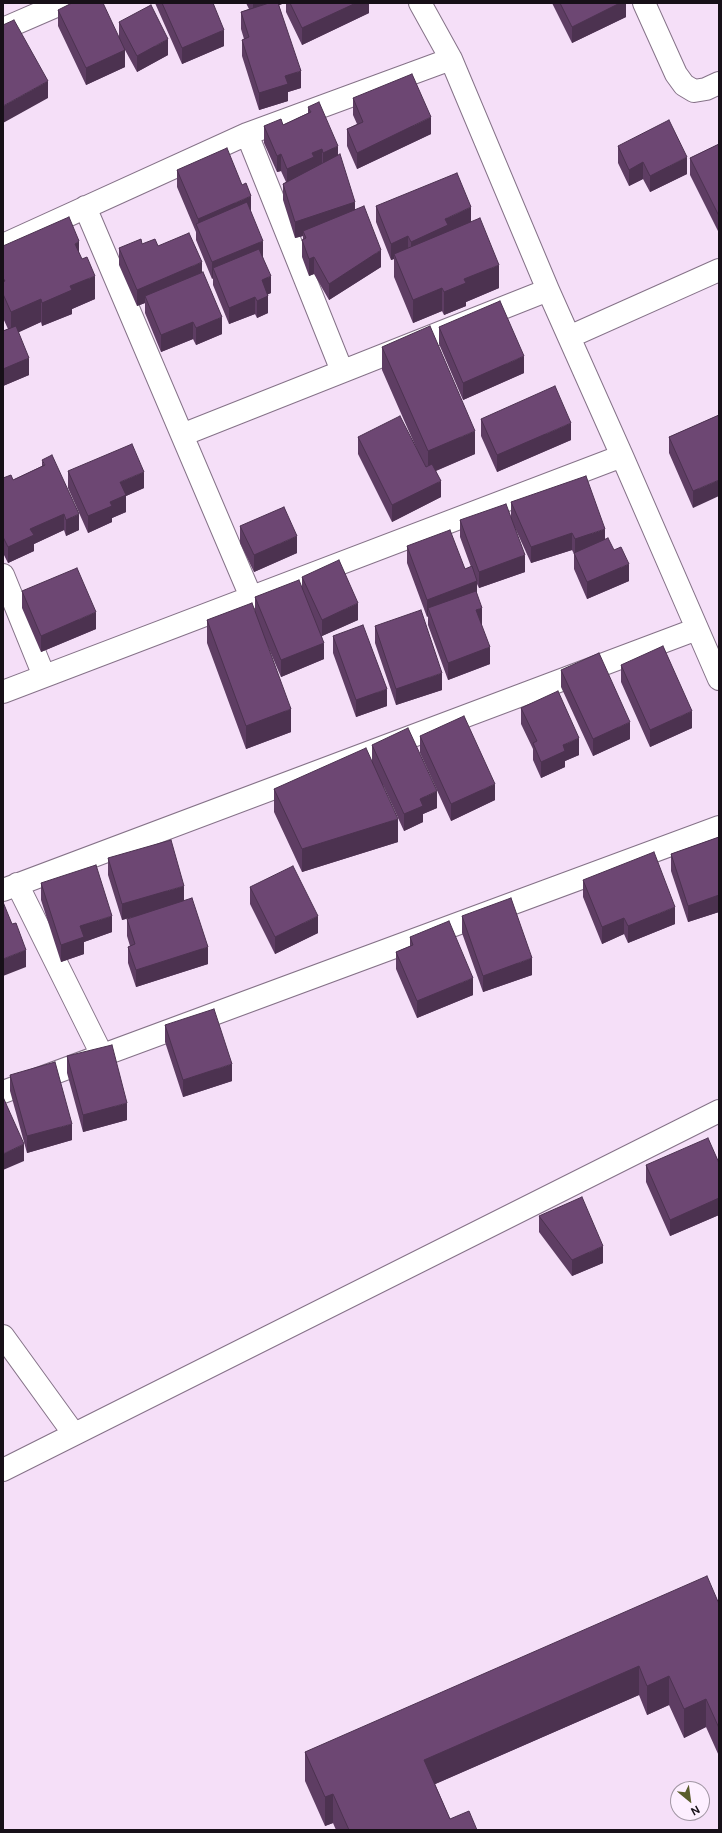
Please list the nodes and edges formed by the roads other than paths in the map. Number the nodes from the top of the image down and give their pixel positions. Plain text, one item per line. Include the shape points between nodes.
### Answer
1 (62, 3) edge
2 (420, 3) edge
3 (644, 3) edge
4 (3, 29) edge
5 (450, 59) junction
6 (719, 83) edge
7 (247, 134) junction
8 (85, 206) junction
9 (3, 245) edge
10 (719, 270) edge
11 (548, 290) junction
12 (569, 337) junction
13 (342, 370) junction
14 (182, 435) junction
15 (622, 456) junction
16 (3, 575) edge
17 (251, 597) junction
18 (697, 629) junction
19 (44, 676) junction
20 (719, 679) edge
21 (3, 692) edge
22 (719, 826) edge
23 (10, 887) edge
24 (102, 1055) junction
25 (3, 1092) edge
26 (719, 1111) edge
27 (3, 1336) edge
28 (74, 1434) junction
29 (3, 1470) edge

1 - 4 street
2 - 5 street
3 - 6 street via 676,74 684,85 694,91
5 - 7 street
5 - 11 street
7 - 8 street
7 - 13 street
8 - 9 street
8 - 14 street
10 - 12 street
11 - 12 street
11 - 13 street
12 - 15 street
13 - 14 street
14 - 17 street
15 - 17 street
15 - 18 street
16 - 19 street
17 - 19 street
18 - 20 street
18 - 23 street
19 - 21 street
22 - 24 street
23 - 24 street
24 - 25 street
26 - 28 street
27 - 28 street
28 - 29 street

